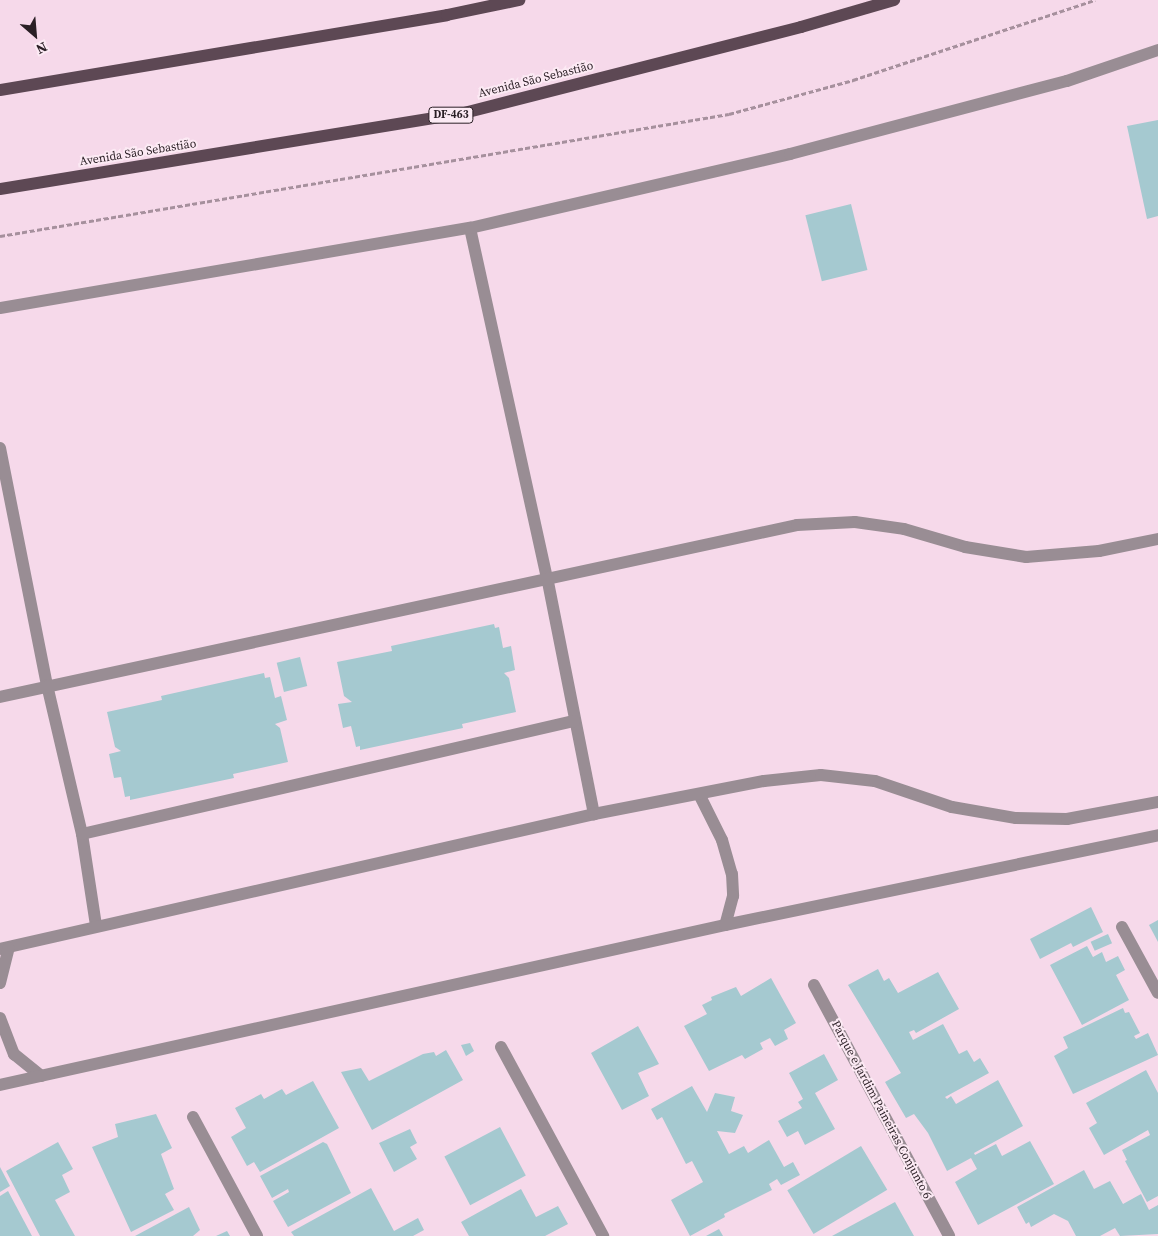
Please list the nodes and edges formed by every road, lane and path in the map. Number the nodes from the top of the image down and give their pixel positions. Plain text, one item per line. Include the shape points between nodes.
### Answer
1 (519, 0) edge
2 (894, 0) edge
3 (1095, 0) edge
4 (1158, 50) edge
5 (0, 90) edge
6 (0, 189) edge
7 (470, 228) junction
8 (0, 236) edge
9 (0, 308) edge
10 (0, 448) edge
11 (1158, 539) edge
12 (547, 577) junction
13 (47, 685) junction
14 (0, 697) edge
15 (574, 721) junction
16 (700, 796) junction
17 (1158, 802) edge
18 (594, 814) junction
19 (82, 834) junction
20 (1158, 835) edge
21 (725, 925) junction
22 (96, 926) junction
23 (1122, 927) dead end
24 (4, 948) edge
25 (0, 983) edge
26 (814, 985) dead end
27 (1158, 993) edge
28 (0, 1018) edge
29 (501, 1047) dead end
30 (42, 1076) junction
31 (0, 1085) edge
32 (193, 1117) dead end
33 (257, 1236) edge
34 (603, 1236) edge
35 (949, 1236) edge

1 - 5 main road
2 - 6 main road, Avenida São Sebastião / DF-463 via 464,113
3 - 8 path via 853,80 729,114
4 - 7 street via 1067,81 800,151
7 - 9 street
7 - 12 street
10 - 13 street
11 - 12 street via 1099,551 1026,557 965,547 904,529 856,522 807,524
12 - 13 street
12 - 15 street
13 - 14 street
13 - 19 street
15 - 18 street
15 - 19 street
16 - 17 street via 764,781 821,775 875,781 952,807 1016,818 1067,818
16 - 18 street
16 - 21 street via 722,840 732,874 734,896
18 - 22 street
19 - 22 street
20 - 21 street
21 - 30 street
22 - 24 street
23 - 27 street
24 - 25 street
26 - 35 street, Parque e Jardim Paineiras Conjunto 6
28 - 30 street via 14,1054
29 - 34 street
30 - 31 street
32 - 33 street

